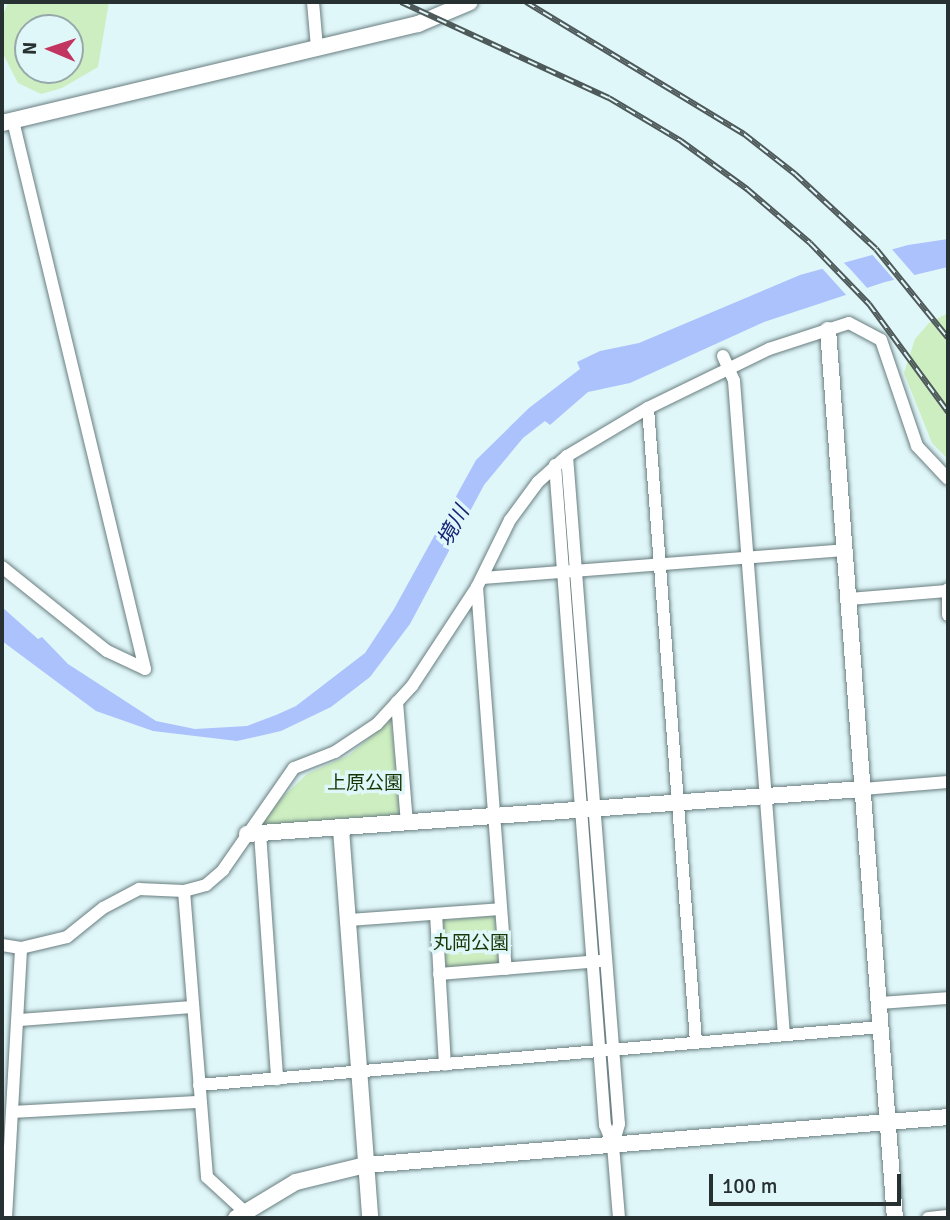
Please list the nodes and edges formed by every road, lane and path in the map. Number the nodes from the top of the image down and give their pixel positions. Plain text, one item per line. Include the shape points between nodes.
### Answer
1 (313, 2) edge
2 (470, 2) edge
3 (317, 48) junction
4 (7, 122) edge
5 (828, 330) junction
6 (723, 356) dead end
7 (731, 370) junction
8 (648, 408) junction
9 (567, 456) junction
10 (555, 466) junction
11 (948, 479) edge
12 (845, 550) junction
13 (748, 557) junction
14 (659, 564) junction
15 (2, 567) edge
16 (570, 571) junction
17 (479, 582) junction
18 (947, 590) edge
19 (849, 598) junction
20 (948, 615) edge
21 (397, 702) junction
22 (948, 782) edge
23 (863, 789) junction
24 (765, 796) junction
25 (677, 803) junction
26 (588, 810) junction
27 (494, 817) junction
28 (407, 823) junction
29 (341, 829) junction
30 (253, 833) junction
31 (184, 891) junction
32 (501, 909) junction
33 (436, 914) junction
34 (348, 920) junction
35 (2, 945) edge
36 (21, 948) junction
37 (606, 961) junction
38 (593, 962) junction
39 (506, 969) junction
40 (439, 974) junction
41 (948, 998) edge
42 (879, 1003) junction
43 (193, 1007) junction
44 (19, 1020) junction
45 (881, 1027) junction
46 (784, 1035) junction
47 (696, 1042) junction
48 (613, 1048) junction
49 (599, 1049) junction
50 (445, 1065) junction
51 (359, 1072) junction
52 (277, 1079) junction
53 (199, 1085) junction
54 (200, 1102) junction
55 (13, 1112) junction
56 (948, 1117) edge
57 (889, 1125) junction
58 (613, 1145) junction
59 (6, 1158) edge
60 (366, 1165) junction
61 (240, 1214) edge
62 (948, 1216) edge
63 (6, 1218) edge
64 (370, 1218) edge
65 (619, 1218) edge
66 (895, 1218) edge
67 (928, 1218) edge

1 - 3 street
2 - 3 street via 418,24
3 - 4 street
4 - 15 street via 145,669 107,651
5 - 7 street via 769,349
5 - 11 street via 849,323 881,340 917,446
5 - 12 street
6 - 7 street
7 - 8 street
7 - 13 street
8 - 9 street
8 - 14 street
9 - 10 street
9 - 16 street
10 - 16 street
10 - 17 street via 510,520
12 - 13 street
12 - 19 street
13 - 14 street
13 - 24 street
14 - 16 street
14 - 25 street
16 - 17 street
16 - 26 street
17 - 21 street via 412,687
17 - 27 street
18 - 19 street
18 - 20 street
19 - 23 street
21 - 28 street
21 - 30 street via 377,724 335,752 294,768
22 - 23 street
23 - 24 street
23 - 42 street
24 - 25 street
24 - 46 street
25 - 26 street
25 - 47 street
26 - 27 street
26 - 37 street
26 - 38 street
27 - 28 street
27 - 32 street
28 - 29 street
29 - 30 street
29 - 34 street
30 - 31 street via 206,885
30 - 52 street
31 - 36 street via 139,889 103,908 67,937
31 - 43 street
32 - 33 street
32 - 39 street
33 - 34 street
33 - 40 street
34 - 51 street
35 - 36 street
36 - 44 street
37 - 38 street
37 - 48 street
38 - 39 street
38 - 49 street
39 - 40 street
40 - 50 street
41 - 42 street
42 - 45 street
43 - 44 street
43 - 53 street
44 - 55 street
45 - 46 street
45 - 57 street
46 - 47 street
47 - 48 street
48 - 49 street
48 - 58 street via 618,1124
49 - 50 street
49 - 58 street via 605,1125
50 - 51 street
51 - 52 street
51 - 60 street
52 - 53 street
53 - 54 street
54 - 55 street
54 - 61 street via 207,1177
55 - 59 street
56 - 57 street
57 - 58 street
57 - 66 street
58 - 60 street
58 - 65 street
59 - 63 street
60 - 61 street via 296,1182
60 - 64 street
62 - 67 street

